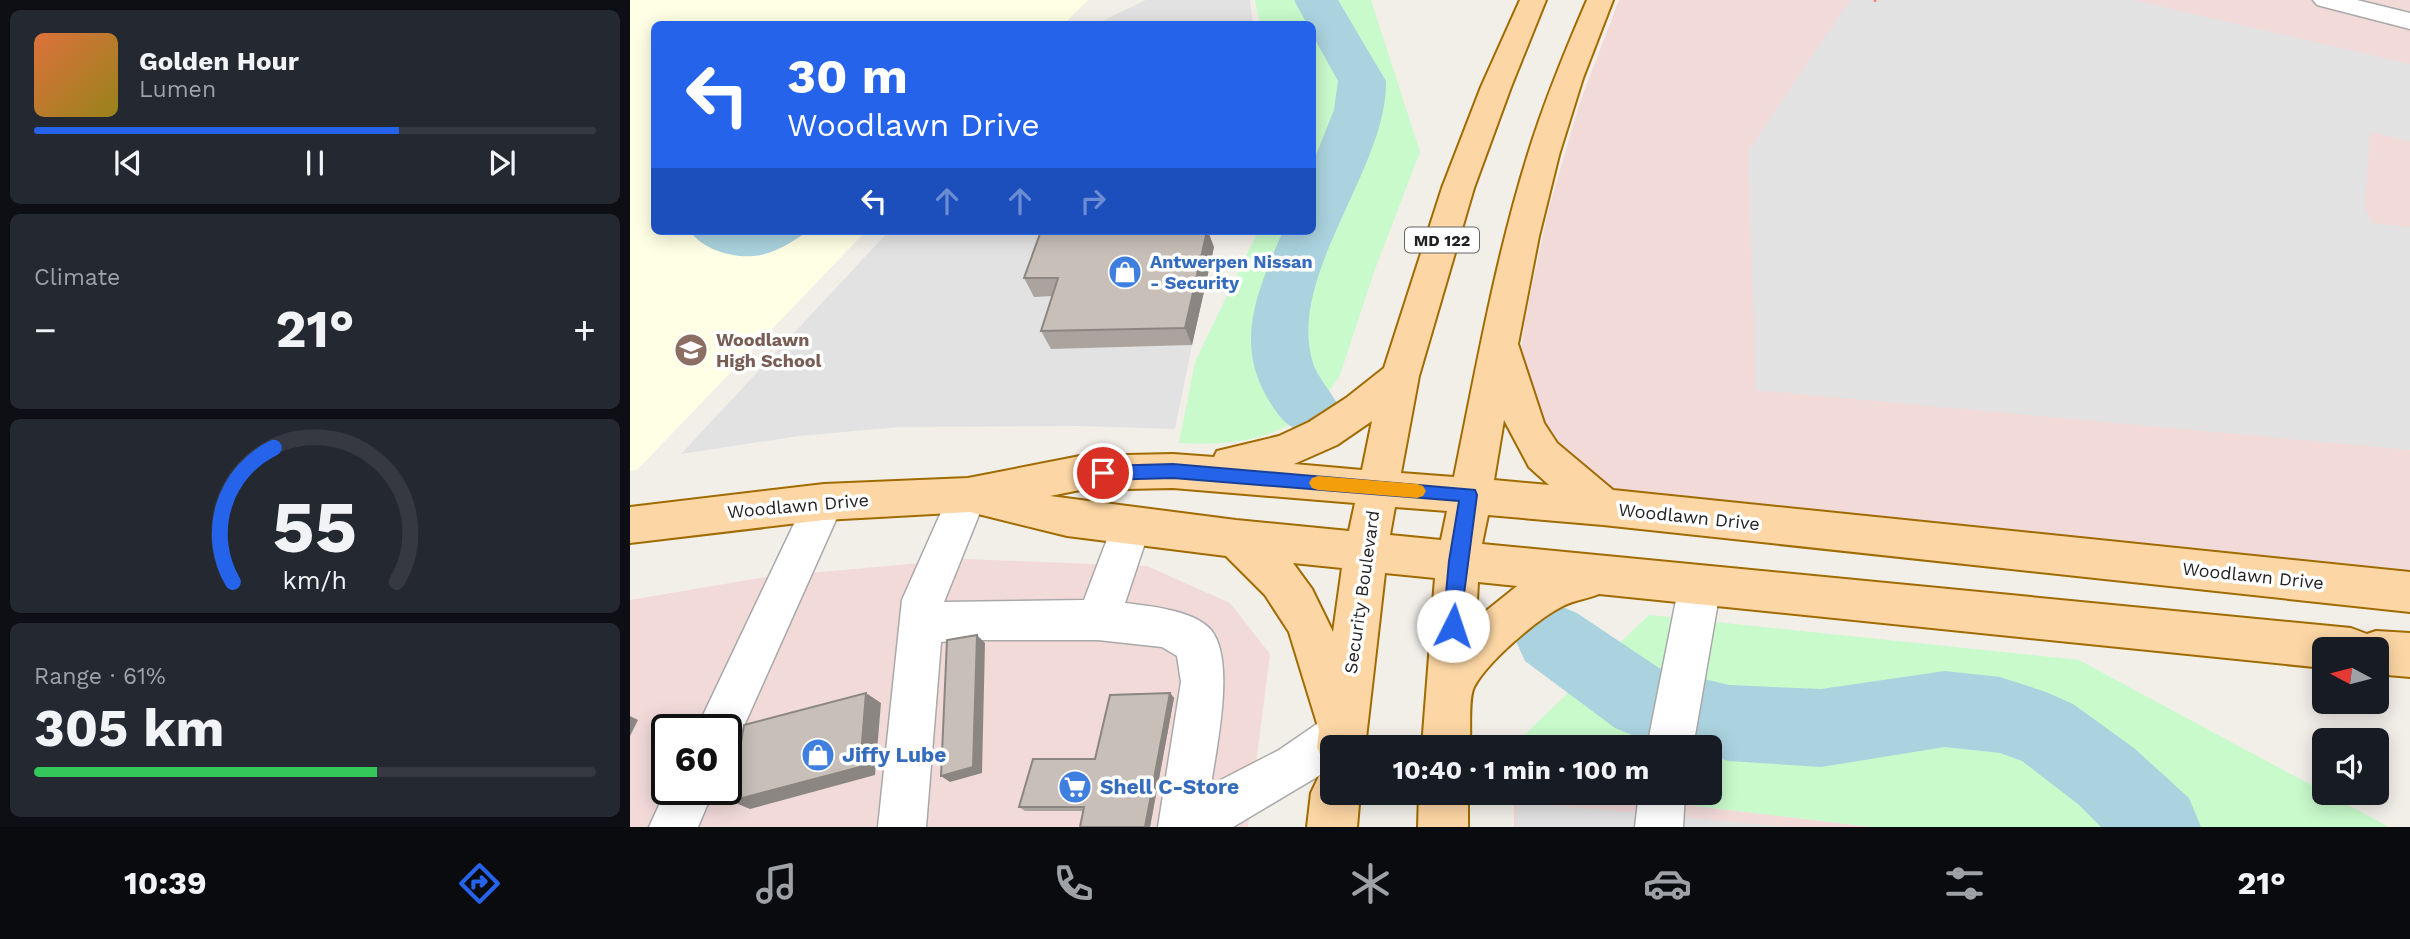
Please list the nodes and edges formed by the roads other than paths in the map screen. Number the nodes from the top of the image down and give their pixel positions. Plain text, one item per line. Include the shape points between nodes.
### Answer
1 (1533, 0) edge
2 (1600, 0) edge
3 (2326, 0) edge
4 (2410, 21) edge
5 (1500, 342) junction
6 (1400, 376) junction
7 (1173, 471) junction
8 (1378, 488) junction
9 (968, 495) junction
10 (1469, 495) junction
11 (824, 502) junction
12 (1603, 508) junction
13 (630, 525) edge
14 (1131, 526) junction
15 (1236, 539) junction
16 (1366, 551) junction
17 (1458, 561) junction
18 (1610, 576) junction
19 (1700, 585) junction
20 (2410, 592) edge
21 (1098, 621) junction
22 (920, 625) junction
23 (2312, 645) edge
24 (2389, 653) edge
25 (2410, 655) edge
26 (1450, 681) junction
27 (726, 714) edge
28 (1341, 735) edge
29 (1343, 735) edge
30 (1447, 735) edge
31 (1673, 735) edge
32 (1320, 752) edge
33 (683, 805) edge
34 (1335, 805) edge
35 (1444, 805) edge
36 (673, 827) edge
37 (902, 827) edge
38 (1182, 827) edge
39 (1201, 827) edge
40 (1332, 827) edge
41 (1443, 827) edge

1 - 6 main road, Security Boulevard / MD 122 via 1458,188
2 - 5 main road via 1543,155
3 - 4 street
5 - 10 main road
5 - 12 main road via 1526,428 1543,455
6 - 7 main road via 1357,413 1303,445 1272,457
6 - 8 main road, Security Boulevard / MD 122
7 - 8 main road, Woodlawn Drive
7 - 9 main road, Woodlawn Drive via 1080,473
8 - 10 main road, Woodlawn Drive
8 - 16 main road, Security Boulevard / MD 122
9 - 11 main road, Woodlawn Drive
9 - 14 main road, Woodlawn Drive
9 - 22 street via 923,600
10 - 12 main road, Woodlawn Drive
10 - 17 main road
11 - 13 main road, Woodlawn Drive
11 - 27 street
12 - 20 main road, Woodlawn Drive
14 - 15 main road, Woodlawn Drive
14 - 21 street
15 - 16 main road, Woodlawn Drive
15 - 28 main road via 1285,586 1302,612 1316,640
16 - 17 main road, Woodlawn Drive
16 - 29 main road, Security Boulevard / MD 122
17 - 18 main road, Woodlawn Drive
17 - 26 main road
18 - 19 main road, Woodlawn Drive
18 - 26 main road via 1566,582 1541,595 1493,630
19 - 23 main road, Woodlawn Drive
19 - 31 street
21 - 22 street via 963,620
21 - 38 street via 1168,628 1196,644 1203,682
22 - 37 street
24 - 25 main road
26 - 30 main road
32 - 39 street via 1219,807
33 - 36 street
34 - 40 main road
35 - 41 main road

